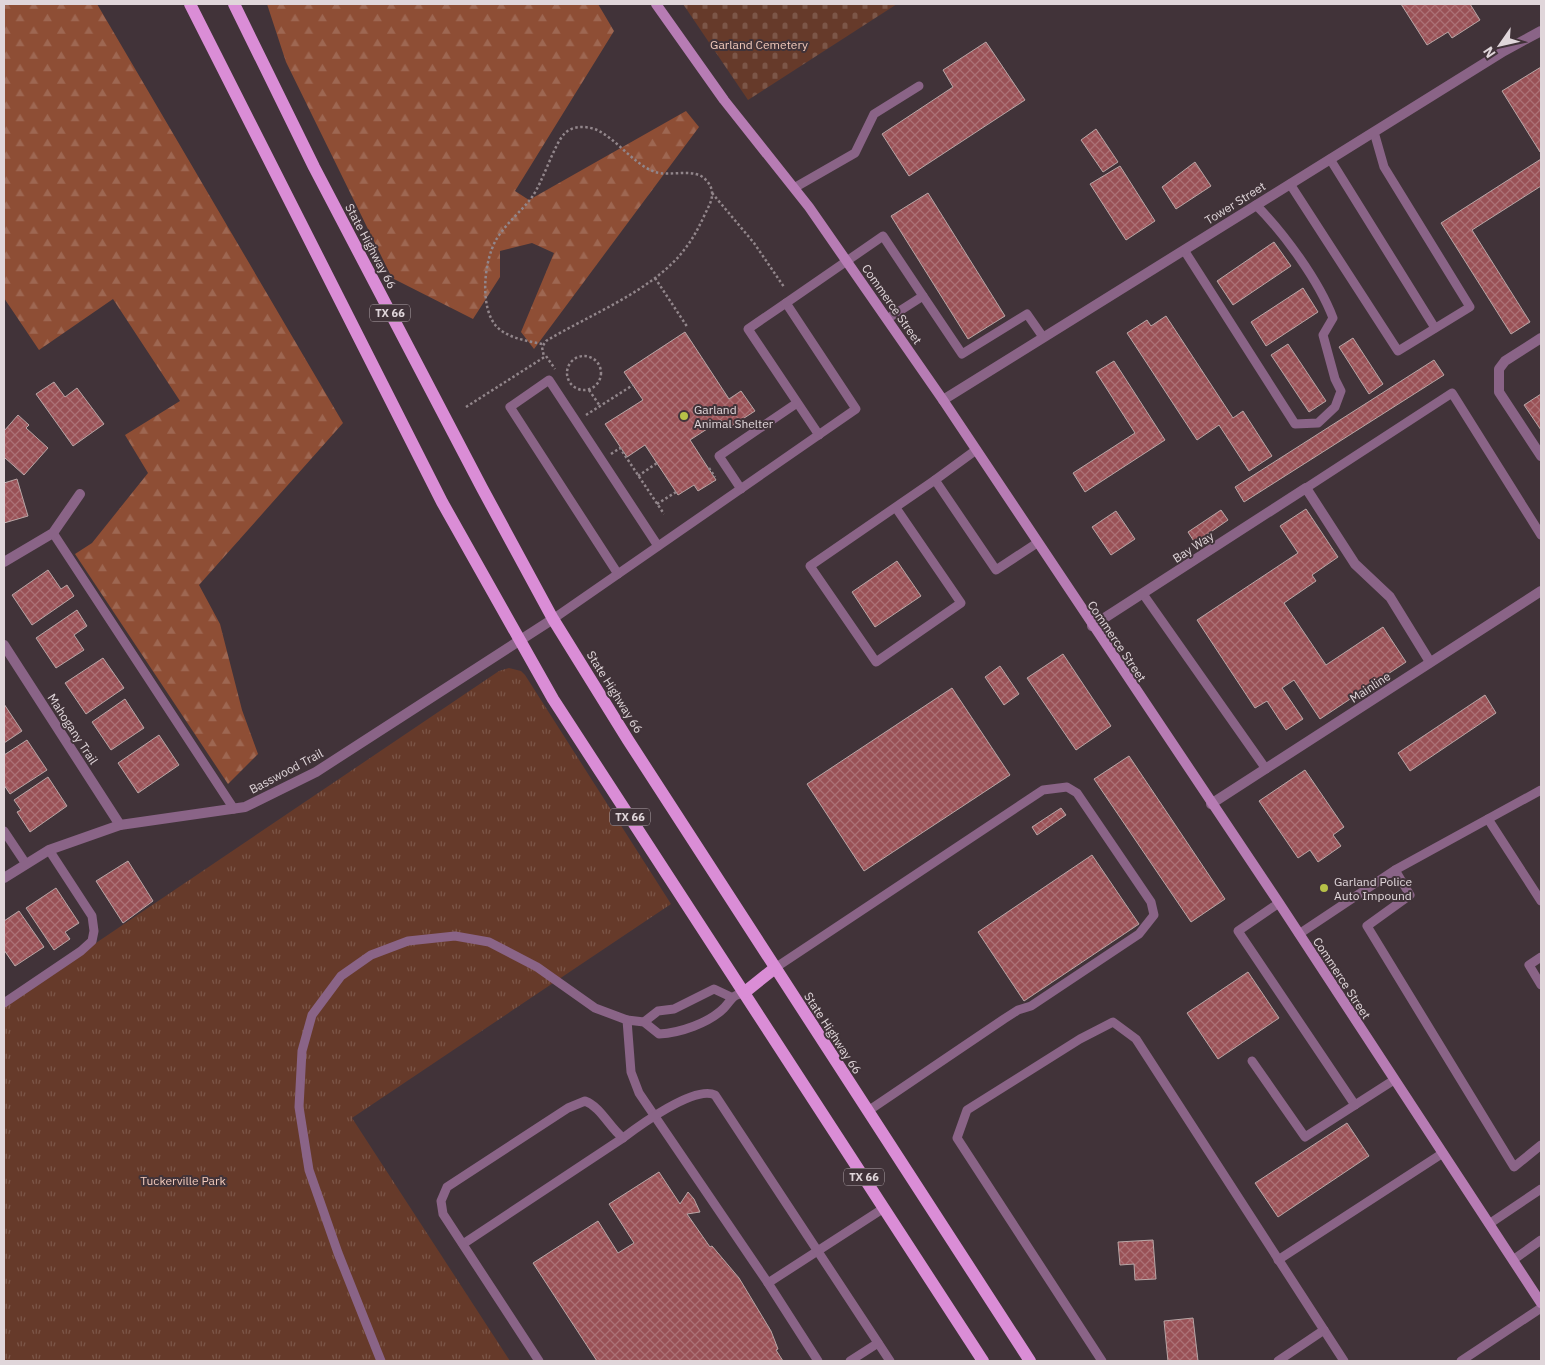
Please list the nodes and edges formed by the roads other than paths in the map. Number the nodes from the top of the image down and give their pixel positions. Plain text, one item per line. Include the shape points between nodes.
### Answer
1 (190, 4) edge
2 (234, 4) edge
3 (656, 4) edge
4 (1541, 31) edge
5 (919, 86) dead end
6 (1374, 132) junction
7 (1330, 159) junction
8 (1290, 184) junction
9 (794, 188) junction
10 (1256, 205) junction
11 (1184, 250) junction
12 (846, 261) junction
13 (923, 296) junction
14 (786, 303) junction
15 (887, 319) junction
16 (1435, 328) junction
17 (1043, 338) junction
18 (1541, 338) edge
19 (943, 400) junction
20 (798, 403) junction
21 (819, 435) junction
22 (976, 450) junction
23 (1541, 456) edge
24 (935, 480) junction
25 (1306, 488) junction
26 (741, 489) junction
27 (80, 494) dead end
28 (896, 508) junction
29 (54, 534) junction
30 (1541, 535) edge
31 (1037, 543) junction
32 (658, 546) junction
33 (4, 562) edge
34 (618, 574) junction
35 (1541, 591) edge
36 (1143, 594) junction
37 (553, 619) junction
38 (1092, 626) junction
39 (518, 641) junction
40 (4, 645) edge
41 (1430, 662) junction
42 (1266, 768) junction
43 (1541, 790) edge
44 (1212, 804) junction
45 (234, 809) junction
46 (1488, 819) junction
47 (120, 826) junction
48 (4, 831) edge
49 (49, 850) junction
50 (26, 864) junction
51 (1395, 870) junction
52 (4, 878) edge
53 (1541, 901) edge
54 (1279, 903) junction
55 (1299, 934) junction
56 (1541, 957) edge
57 (775, 968) junction
58 (1541, 985) edge
59 (745, 992) junction
60 (731, 997) junction
61 (4, 1003) edge
62 (627, 1020) junction
63 (644, 1022) junction
64 (1252, 1061) dead end
65 (1394, 1080) junction
66 (1355, 1105) junction
67 (868, 1111) junction
68 (654, 1115) junction
69 (623, 1138) junction
70 (1541, 1146) edge
71 (1443, 1153) junction
72 (1541, 1189) edge
73 (884, 1208) junction
74 (1489, 1224) junction
75 (1541, 1240) edge
76 (463, 1244) junction
77 (817, 1251) junction
78 (1278, 1260) junction
79 (1513, 1260) junction
80 (768, 1284) junction
81 (1541, 1303) edge
82 (1541, 1308) edge
83 (1324, 1330) junction
84 (878, 1343) junction
85 (381, 1361) edge
86 (539, 1361) edge
87 (818, 1361) edge
88 (850, 1361) edge
89 (890, 1361) edge
90 (983, 1361) edge
91 (1030, 1361) edge
92 (1102, 1361) edge
93 (1278, 1361) edge
94 (1344, 1361) edge
95 (1461, 1361) edge

1 - 39 main road, TX 66 via 442,502
2 - 37 main road, State Highway 66 / TX 66 via 331,200
3 - 9 street, Commerce Street via 724,100
4 - 6 street, Tower Street
5 - 9 lane via 874,114 855,153
6 - 7 street, Tower Street
6 - 16 lane via 1384,167 1470,307
7 - 8 street, Tower Street
7 - 16 lane
8 - 10 street, Tower Street
8 - 16 lane via 1398,351
9 - 12 street, Commerce Street
10 - 11 street, Tower Street
10 - 11 lane via 1276,225 1327,302 1333,318 1323,335 1341,391 1335,407 1318,423 1295,424
11 - 17 street, Tower Street
12 - 13 lane via 883,236
12 - 14 lane
12 - 15 street, Commerce Street
13 - 15 lane
13 - 17 lane via 962,354 1027,314
14 - 20 lane via 748,329
14 - 21 lane via 856,409
15 - 19 street, Commerce Street
17 - 19 street, Tower Street
18 - 23 street via 1505,361 1500,369 1499,392
19 - 22 street, Commerce Street
20 - 21 lane
20 - 26 lane via 719,456
21 - 26 lane
22 - 24 lane
22 - 31 street, Commerce Street
24 - 28 lane
24 - 31 lane via 996,570
25 - 30 lane via 1452,393
25 - 36 street, Bay Way
25 - 41 street via 1355,564 1390,597
26 - 32 lane
27 - 29 street
28 - 28 lane via 810,566 876,662 961,603
29 - 33 street
29 - 45 lane
31 - 38 street, Commerce Street
32 - 34 lane
32 - 34 lane via 549,380 510,407
34 - 37 lane
35 - 41 street, Mainline
36 - 38 street, Bay Way
36 - 42 lane
37 - 39 street, Basswood Trail
37 - 57 main road, State Highway 66 / TX 66
38 - 44 street, Commerce Street
39 - 45 street, Basswood Trail via 316,772 245,807
39 - 59 main road, TX 66
40 - 47 street, Mahogany Trail
41 - 42 street, Mainline
42 - 44 street, Mainline
43 - 46 lane
44 - 54 street, Commerce Street
45 - 47 street, Basswood Trail
46 - 51 lane
46 - 53 lane
47 - 49 street, Basswood Trail
48 - 50 lane
49 - 50 street, Basswood Trail
49 - 61 lane via 92,916 92,941
50 - 52 street, Basswood Trail
51 - 55 lane
51 - 70 lane via 1410,895 1367,926 1514,1166
54 - 55 street, Commerce Street
54 - 66 lane via 1238,931
55 - 65 street, Commerce Street
56 - 58 lane via 1529,966
57 - 59 main road
57 - 67 main road, State Highway 66 / TX 66
57 - 67 lane via 1043,790 1067,787 1077,793 1151,902 1154,915 1139,934 1031,1006 1004,1019
59 - 60 lane
59 - 73 main road, TX 66
60 - 63 lane via 714,989 674,1009 658,1010
60 - 63 lane via 723,1008 694,1027 674,1033 659,1034
62 - 63 lane
62 - 68 lane via 631,1072 639,1093
62 - 85 lane via 595,1008 537,967 489,942 455,936 408,941 371,955 341,976 312,1015 302,1051 299,1108 309,1170
64 - 66 lane via 1305,1138
65 - 66 lane
65 - 71 street, Commerce Street
67 - 91 main road, State Highway 66 / TX 66
68 - 69 lane
68 - 77 lane via 697,1095 709,1092 715,1095
68 - 80 lane
69 - 76 lane
69 - 76 lane via 593,1104 585,1101 568,1108 447,1188 441,1201 444,1214
71 - 74 street, Commerce Street
71 - 78 lane
72 - 74 lane
73 - 77 lane
73 - 90 main road, TX 66
74 - 79 street, Commerce Street
75 - 79 lane
76 - 86 lane
77 - 80 lane
77 - 84 lane
78 - 83 lane
78 - 92 lane via 1136,1039 1112,1022 1080,1039 967,1110 957,1138
79 - 81 street, Commerce Street
80 - 87 lane
82 - 95 lane
83 - 93 lane
83 - 94 lane
84 - 88 lane
84 - 89 lane

